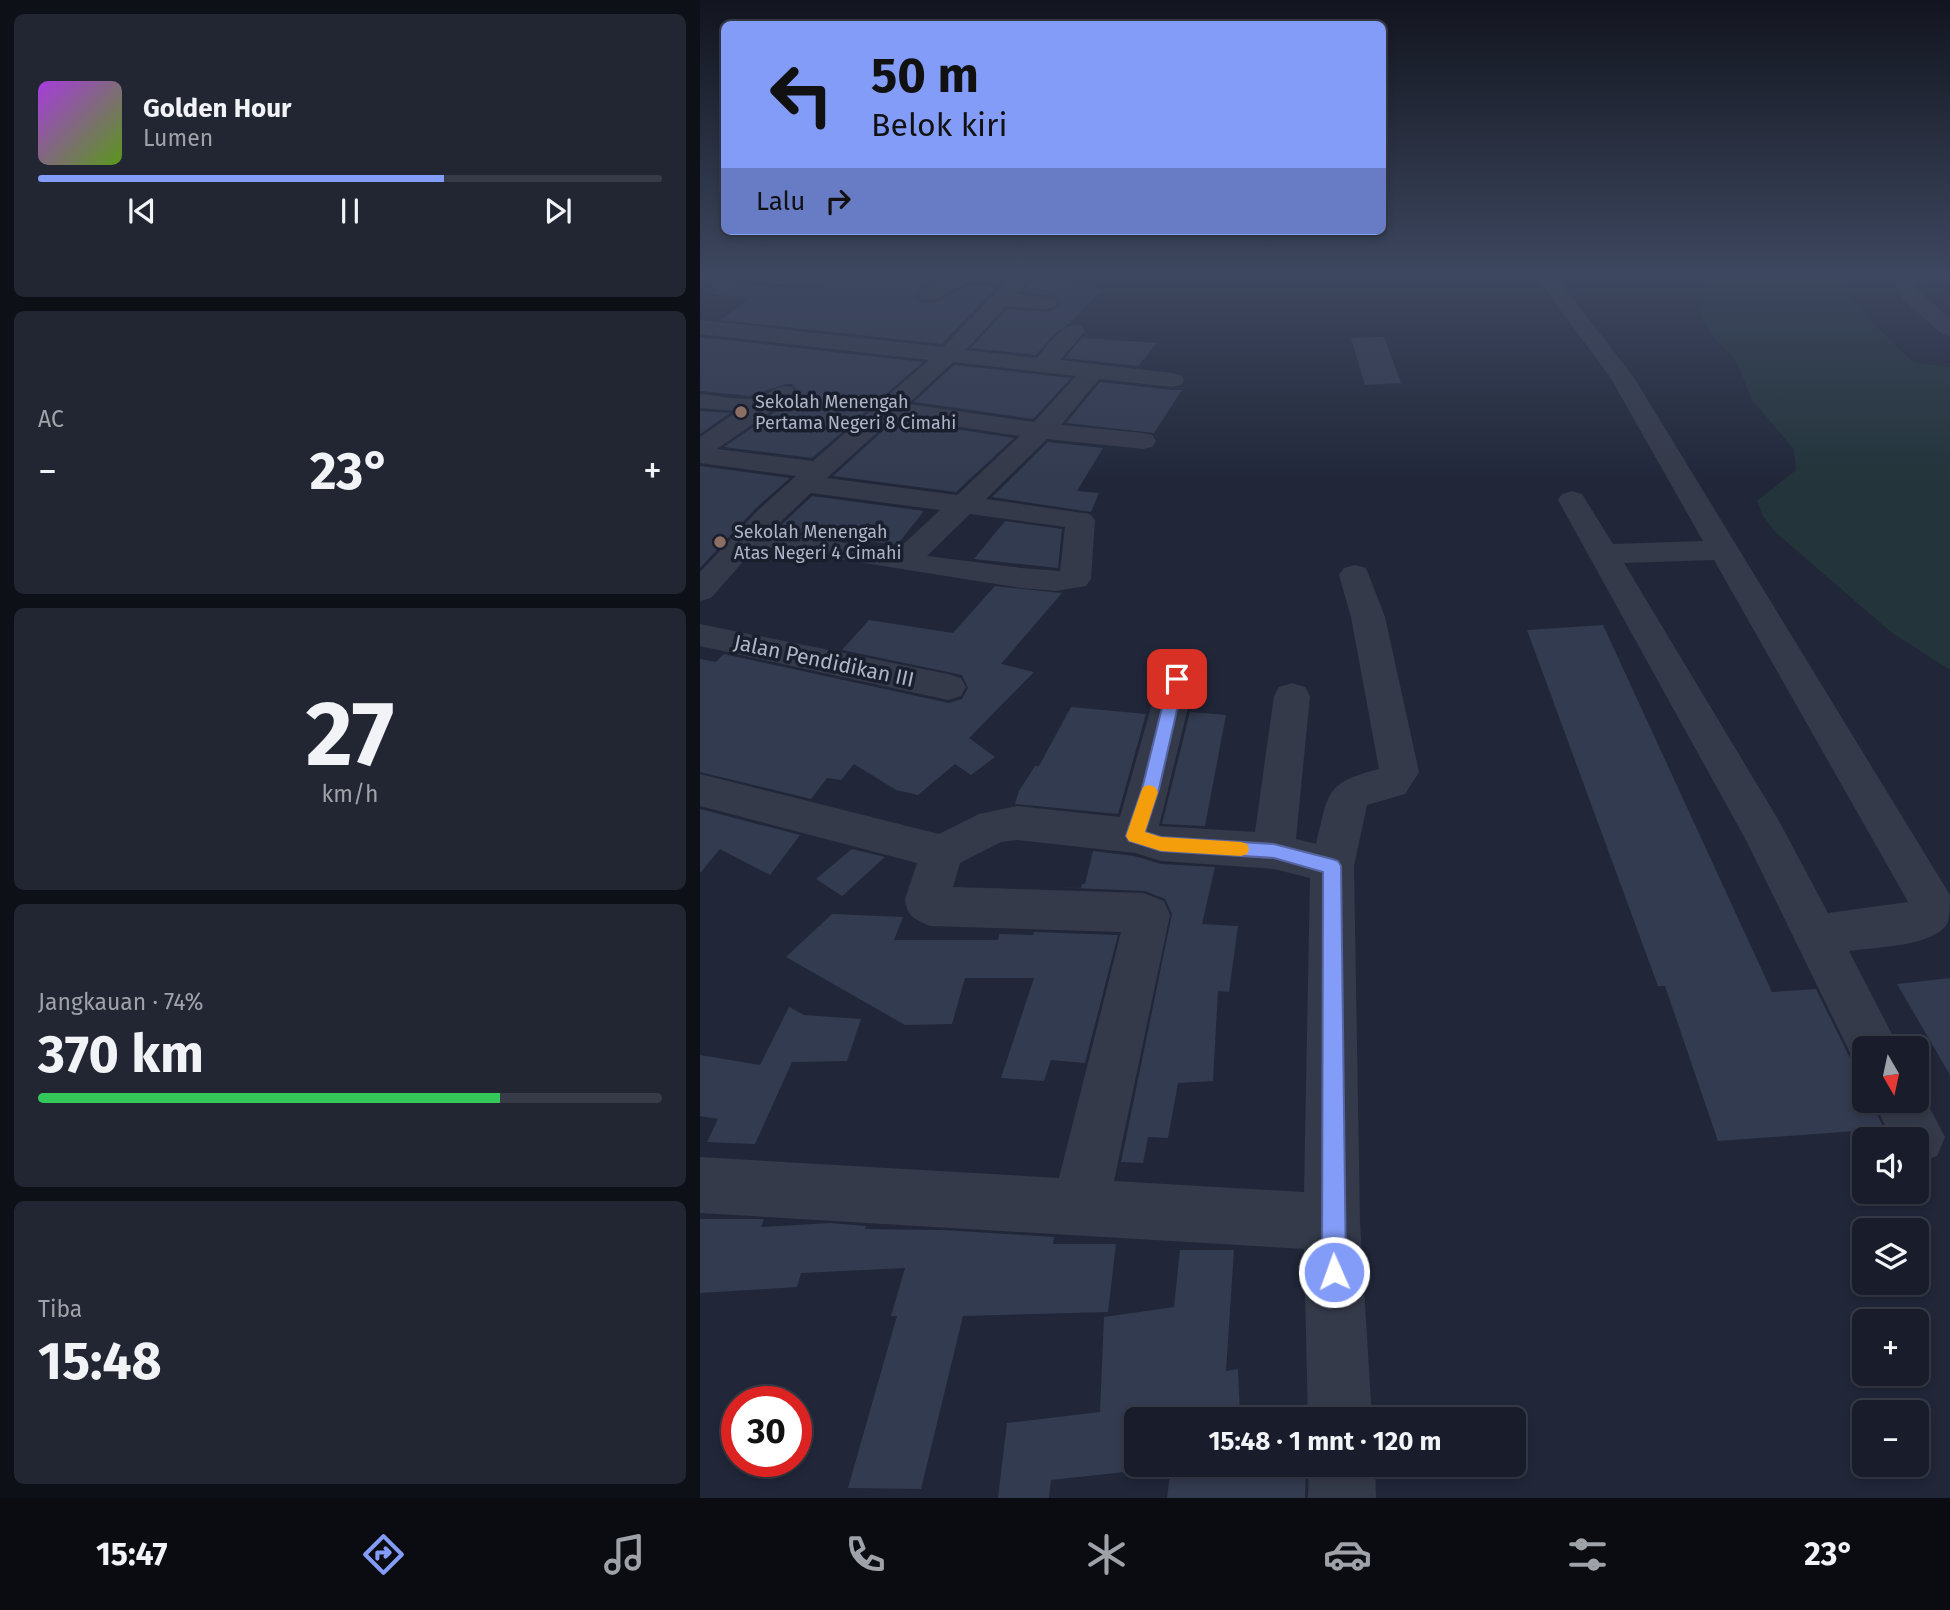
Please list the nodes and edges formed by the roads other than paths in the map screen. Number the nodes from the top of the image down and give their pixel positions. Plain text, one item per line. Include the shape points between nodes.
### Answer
1 (843, 343) edge
2 (959, 343) edge
3 (1063, 343) edge
4 (1596, 343) edge
5 (949, 354) junction
6 (1044, 364) junction
7 (1094, 370) junction
8 (1172, 380) dead end
9 (700, 401) edge
10 (886, 408) junction
11 (700, 425) edge
12 (730, 429) junction
13 (1040, 431) junction
14 (1143, 441) dead end
15 (700, 449) edge
16 (700, 456) edge
17 (809, 477) junction
18 (1572, 500) dead end
19 (962, 505) junction
20 (749, 536) junction
21 (1723, 550) junction
22 (1603, 554) junction
23 (904, 561) junction
24 (1355, 575) dead end
25 (700, 591) edge
26 (700, 635) edge
27 (1177, 679) dead end
28 (948, 687) dead end
29 (1292, 696) dead end
30 (700, 790) edge
31 (1135, 836) junction
32 (1274, 851) junction
33 (942, 852) junction
34 (1332, 866) junction
35 (1816, 934) junction
36 (1868, 1036) edge
37 (700, 1185) edge
38 (1080, 1207) junction
39 (1332, 1222) junction
40 (1340, 1407) edge
41 (1342, 1477) edge
42 (1342, 1498) edge

1 - 5 street
2 - 5 street
3 - 6 street
4 - 21 street via 1621,376
5 - 6 street
5 - 10 street
6 - 7 street
7 - 8 street
7 - 13 street
9 - 12 street via 774,399
10 - 13 street
10 - 17 street
11 - 12 street
12 - 15 street
13 - 14 street
13 - 19 street
16 - 17 street
17 - 19 street
17 - 20 street
18 - 22 street
19 - 23 street
19 - 23 street via 1080,520 1075,579 1062,583
20 - 23 street
20 - 25 street
21 - 22 street
21 - 35 street via 1929,897 1931,911 1924,920
22 - 35 street via 1764,833
24 - 34 street via 1368,617 1399,772 1391,783 1350,796
26 - 28 street, Jalan Pendidikan III
27 - 31 street
29 - 32 street
30 - 33 street
31 - 32 street via 1161,844
31 - 33 street via 1006,823
32 - 34 street
33 - 38 street via 927,899 930,906 1148,915
34 - 39 street
35 - 36 street
37 - 38 street
38 - 39 street
39 - 40 street
41 - 42 street

